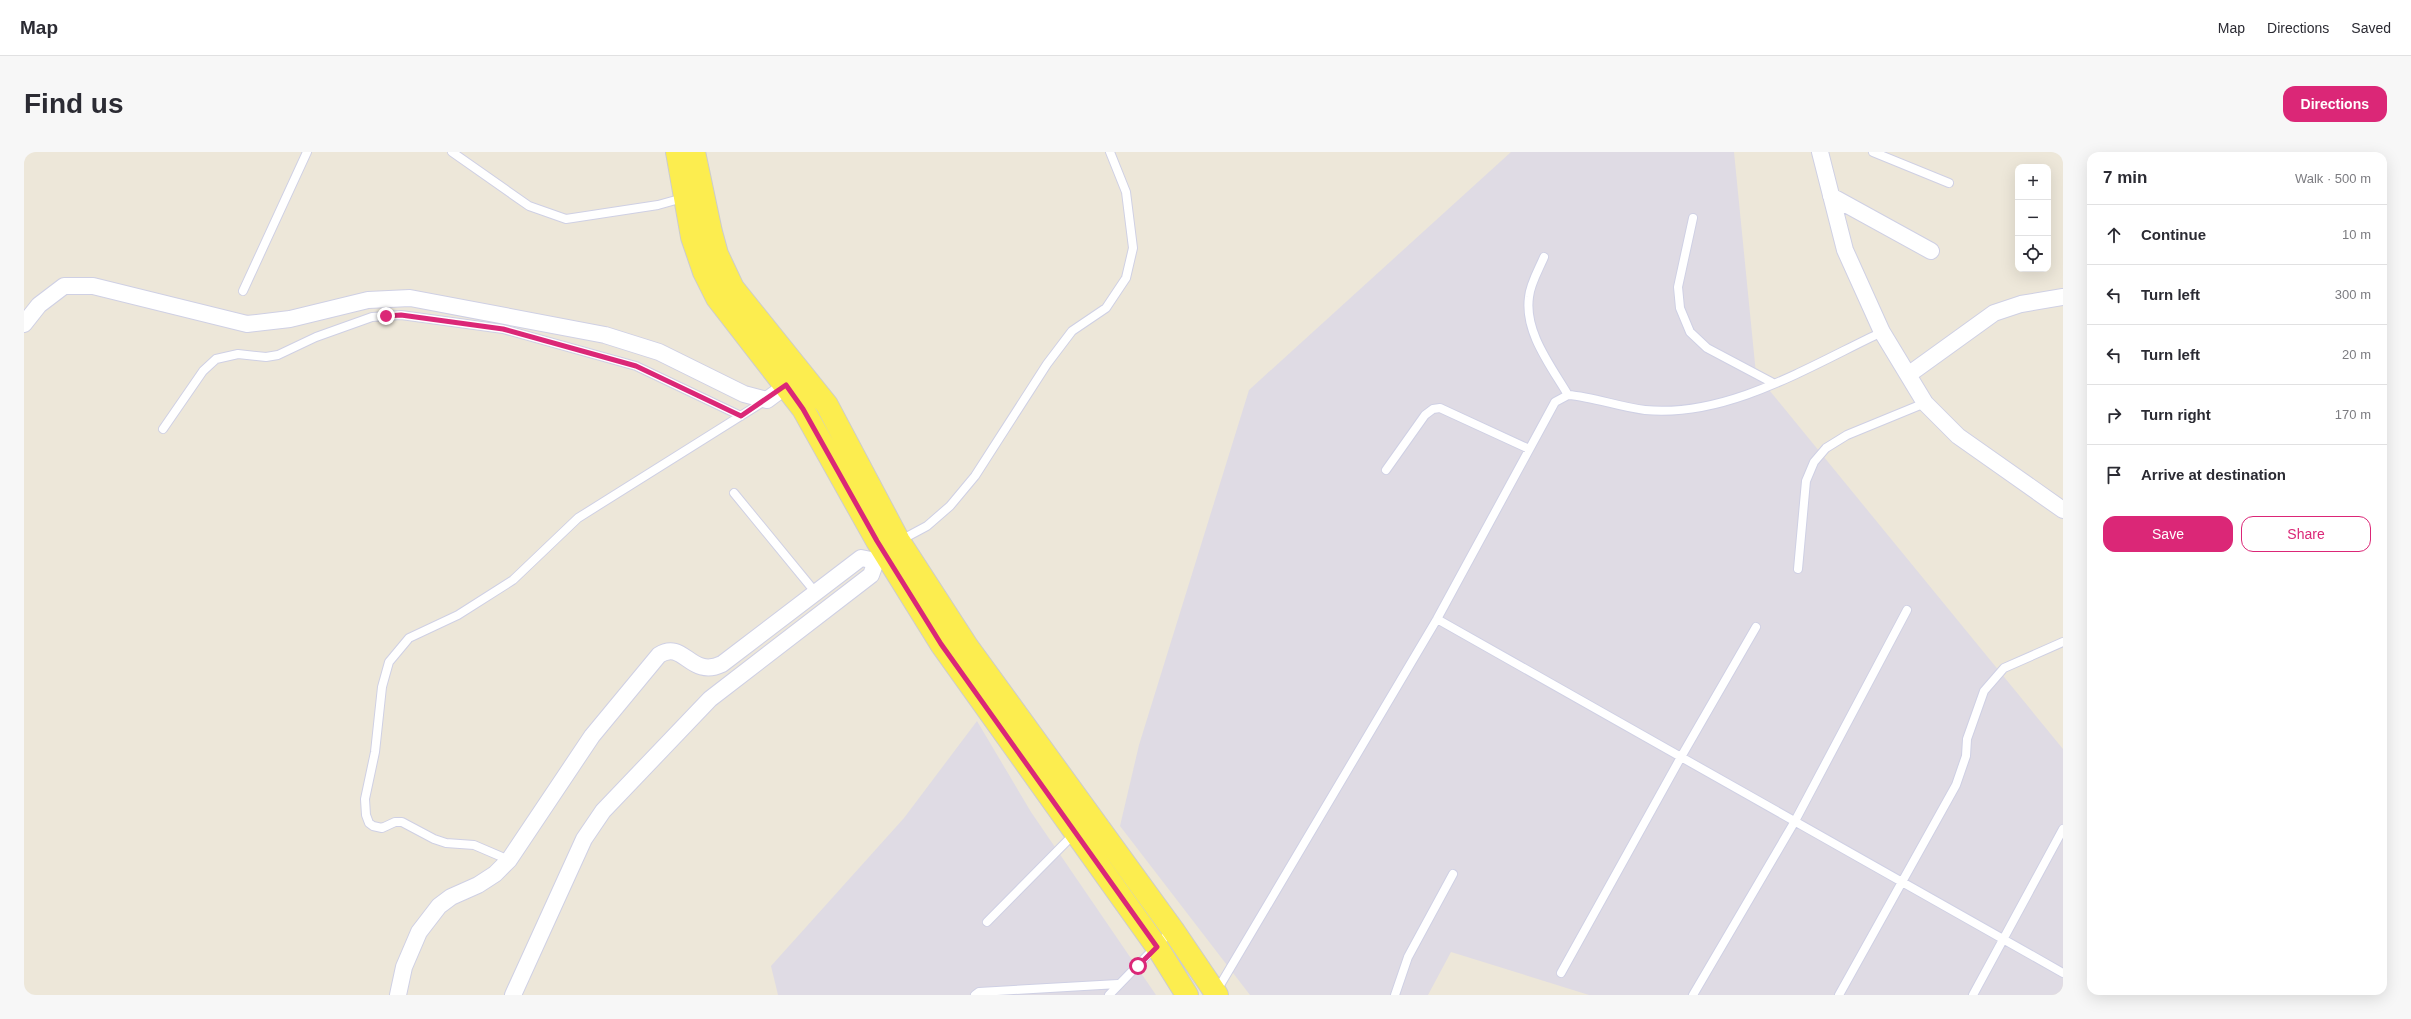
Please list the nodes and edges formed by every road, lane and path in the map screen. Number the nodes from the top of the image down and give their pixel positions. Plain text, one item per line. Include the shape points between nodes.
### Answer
1 (307, 152) edge
2 (452, 152) edge
3 (677, 152) edge
4 (694, 152) edge
5 (1110, 152) edge
6 (1820, 152) edge
7 (1873, 152) edge
8 (1949, 183) dead end
9 (693, 195) junction
10 (1831, 196) junction
11 (1693, 218) dead end
12 (1932, 251) dead end
13 (1544, 257) dead end
14 (243, 291) dead end
15 (2063, 297) edge
16 (24, 324) edge
17 (1882, 332) junction
18 (1908, 375) junction
19 (794, 380) junction
20 (1773, 383) junction
21 (1568, 395) junction
22 (767, 400) junction
23 (1924, 403) junction
24 (741, 416) junction
25 (163, 429) dead end
26 (1529, 450) junction
27 (1386, 470) dead end
28 (734, 493) dead end
29 (2063, 510) edge
30 (887, 552) junction
31 (1798, 568) dead end
32 (816, 593) junction
33 (1907, 610) dead end
34 (1437, 619) junction
35 (1756, 626) dead end
36 (2063, 642) edge
37 (1681, 757) junction
38 (1795, 821) junction
39 (1082, 824) junction
40 (2063, 829) edge
41 (509, 860) junction
42 (1453, 874) dead end
43 (1902, 883) junction
44 (987, 922) dead end
45 (1173, 930) junction
46 (2003, 938) junction
47 (1157, 947) junction
48 (2063, 972) edge
49 (1561, 973) dead end
50 (1118, 984) junction
51 (1216, 994) edge
52 (398, 995) edge
53 (513, 995) edge
54 (975, 995) edge
55 (1109, 995) edge
56 (1187, 995) edge
57 (1395, 995) edge
58 (1693, 995) edge
59 (1839, 995) edge
60 (1973, 995) edge

1 - 14 lane
2 - 9 lane via 529,206 566,219 658,205
3 - 9 main road
4 - 9 main road
5 - 30 lane via 1126,192 1128,206 1133,248 1126,278 1106,308 1072,331 1047,364 975,476 950,506 927,526
6 - 10 street
7 - 8 lane
9 - 19 main road via 733,288
10 - 12 street
10 - 17 street via 1846,250
11 - 20 lane via 1678,287 1680,308 1690,332 1707,348
13 - 21 lane via 1529,296 1531,328
15 - 18 street via 2021,304 1994,313
16 - 22 street via 39,305 64,286 94,286 247,324 290,319 368,300 410,298 605,335 659,352 744,394
17 - 18 street
17 - 20 lane
18 - 23 street
19 - 22 street
19 - 30 main road via 827,405
20 - 21 lane via 1743,397 1695,409 1645,410
21 - 26 lane via 1555,402
22 - 24 lane
23 - 29 street via 1958,436
23 - 31 lane via 1847,435 1826,448 1814,462 1806,480
24 - 25 lane via 636,366 503,329 401,315 372,317 316,337 278,355 266,357 238,354 216,359 203,370
24 - 41 lane via 578,518 513,580 458,615 409,638 389,662 382,688 365,799 369,823 377,828 402,822 434,839 446,843 474,845
26 - 27 lane via 1440,408 1433,409 1425,415
26 - 34 lane
28 - 32 lane
30 - 32 street via 861,558
30 - 39 main road via 967,646
30 - 53 street via 871,575 710,699 603,811 584,839
32 - 41 street via 722,664 713,668 698,667 673,651 666,650 659,655 592,736
33 - 38 lane
34 - 37 lane
34 - 51 lane
35 - 37 lane
36 - 43 lane via 2004,668 1984,691 1967,738 1966,756 1956,785
37 - 38 lane
37 - 49 lane
38 - 43 lane
38 - 58 lane
39 - 44 lane
39 - 45 main road
39 - 47 main road
40 - 46 lane
41 - 52 street via 495,874 439,906 419,932 404,967
42 - 57 lane via 1408,957
43 - 46 lane
43 - 59 lane
45 - 47 lane
45 - 51 main road
46 - 48 lane
46 - 60 lane
47 - 50 lane
47 - 56 main road
50 - 54 lane via 979,992
50 - 55 lane

